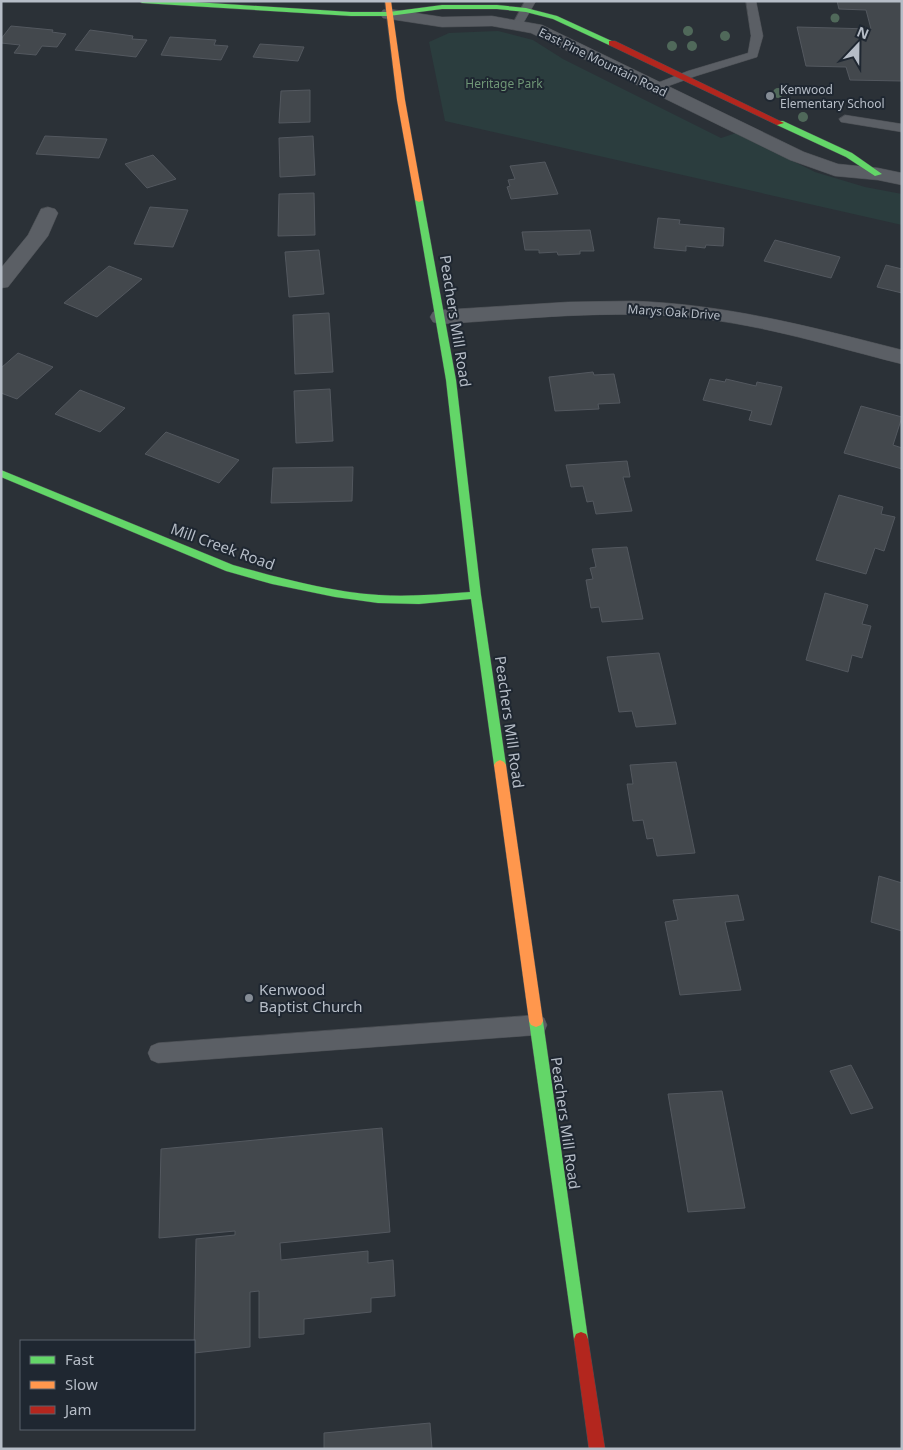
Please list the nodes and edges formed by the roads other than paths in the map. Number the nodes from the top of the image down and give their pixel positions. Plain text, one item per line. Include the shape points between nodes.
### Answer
1 (142, 1) edge
2 (751, 1) edge
3 (389, 7) edge
4 (524, 12) edge
5 (680, 76) junction
6 (656, 87) junction
7 (845, 119) dead end
8 (902, 128) edge
9 (878, 174) junction
10 (902, 179) edge
11 (48, 214) dead end
12 (1, 282) edge
13 (441, 317) junction
14 (902, 357) edge
15 (1, 473) edge
16 (476, 595) junction
17 (538, 1025) junction
18 (158, 1053) dead end
19 (597, 1449) edge

1 - 3 main road via 352,14
2 - 5 lane via 757,36 753,55
3 - 4 street, East Pine Mountain Road via 442,22 492,21
3 - 13 main road, Peachers Mill Road via 401,100
4 - 5 main road, East Pine Mountain Road via 555,17
4 - 6 street, East Pine Mountain Road via 536,29
5 - 6 lane
5 - 9 main road, East Pine Mountain Road via 848,155
6 - 9 street, East Pine Mountain Road via 798,156 835,170
7 - 8 lane
9 - 10 street, East Pine Mountain Road
11 - 12 street via 38,236
13 - 14 street, Marys Oak Drive via 602,309 695,311 778,326
13 - 16 main road, Peachers Mill Road
15 - 16 main road, Mill Creek Road via 230,568 266,579 303,588 400,600
16 - 17 main road, Peachers Mill Road
17 - 18 lane
17 - 19 main road, Peachers Mill Road

